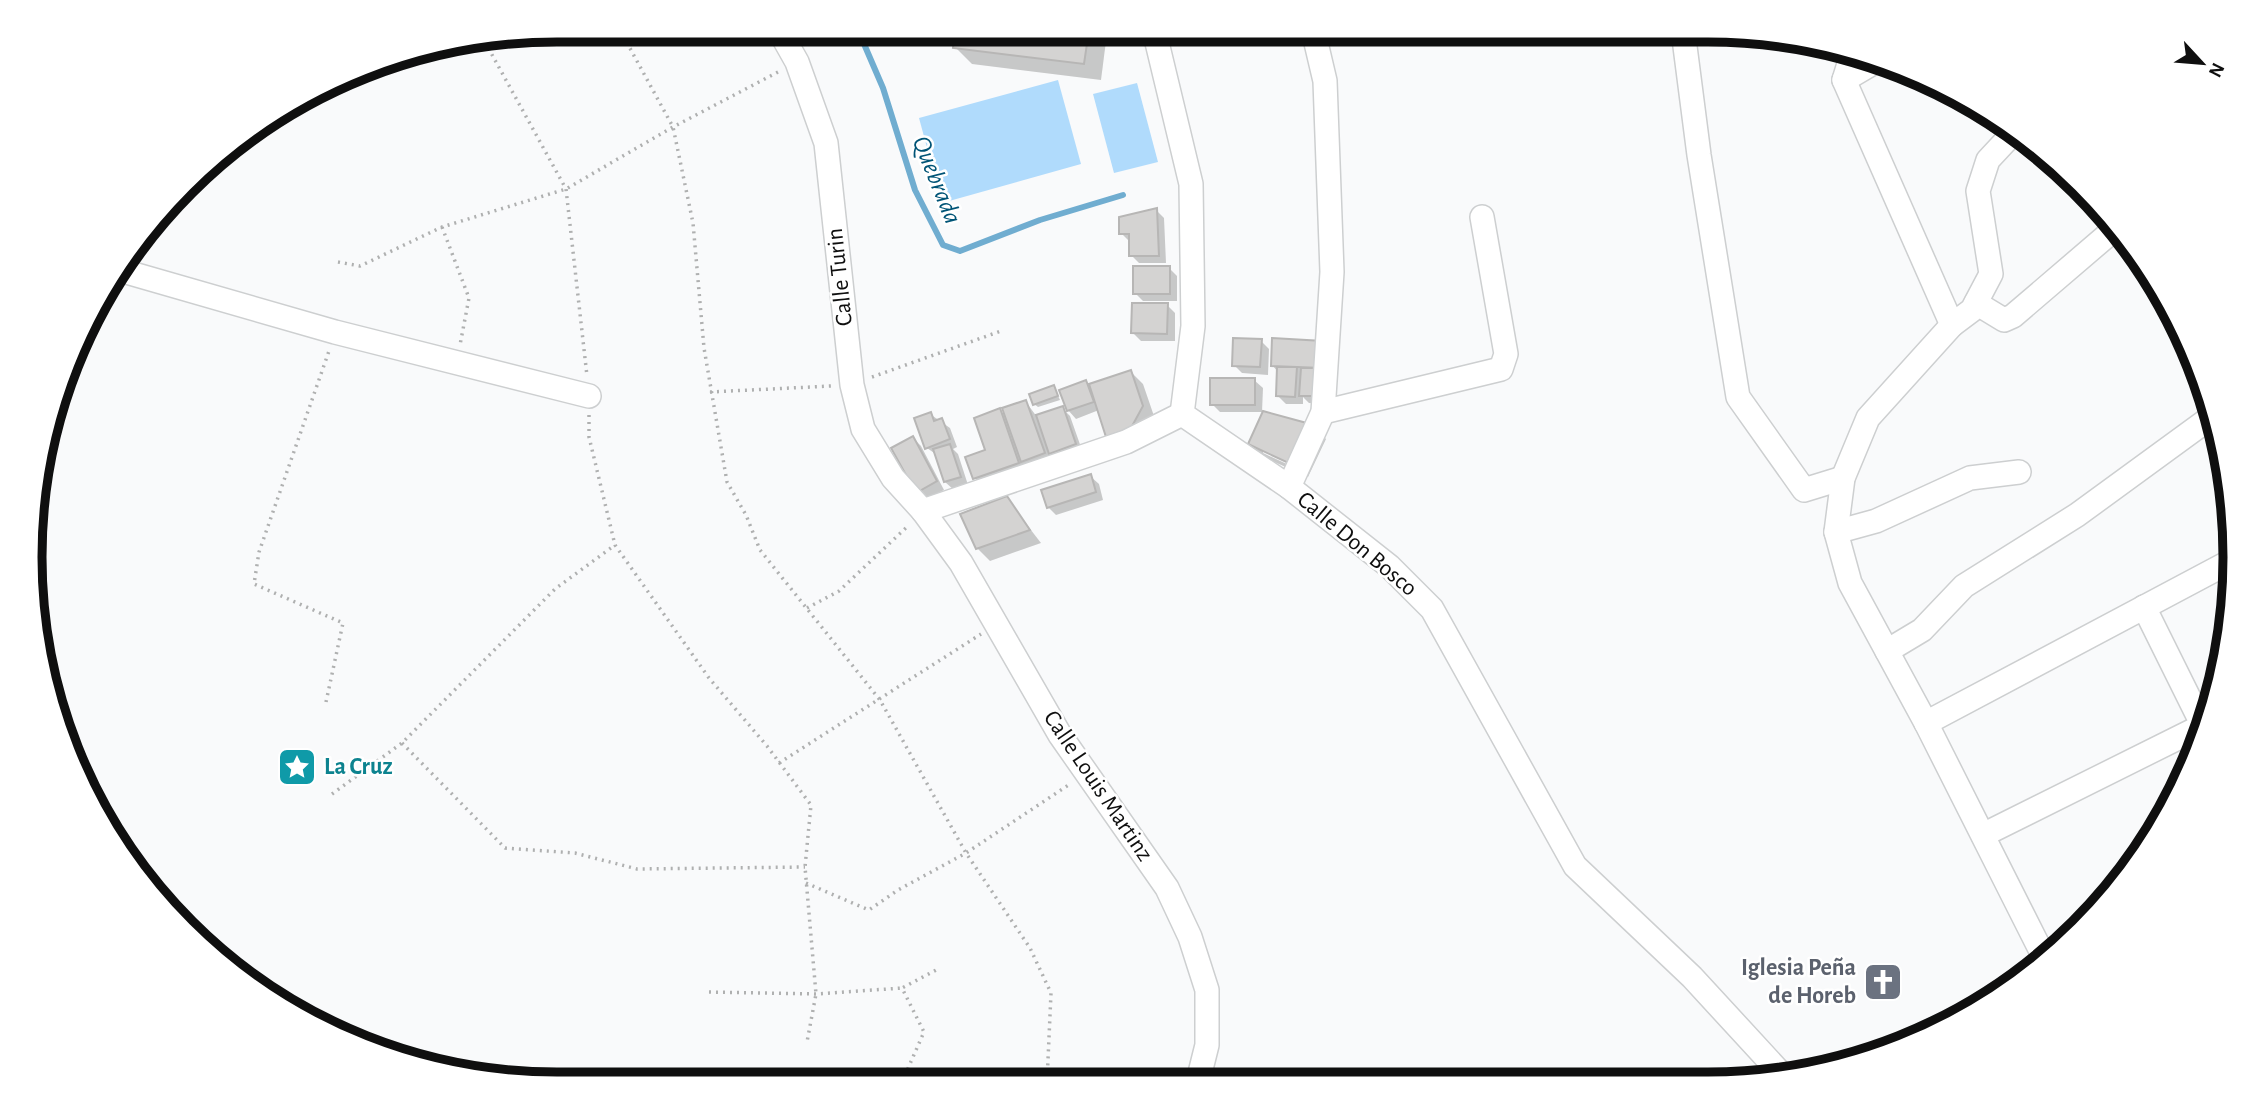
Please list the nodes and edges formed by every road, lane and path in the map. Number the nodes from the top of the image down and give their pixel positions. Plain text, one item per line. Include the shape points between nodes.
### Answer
1 (627, 42) edge
2 (786, 42) edge
3 (1157, 42) edge
4 (1316, 42) edge
5 (1685, 42) edge
6 (487, 46) edge
7 (797, 62) junction
8 (1849, 62) edge
9 (1866, 67) edge
10 (1844, 80) junction
11 (673, 127) junction
12 (2008, 139) edge
13 (566, 189) junction
14 (1482, 217) dead end
15 (442, 227) junction
16 (2110, 234) edge
17 (338, 262) dead end
18 (128, 272) edge
19 (1976, 303) junction
20 (1952, 325) junction
21 (1001, 331) dead end
22 (335, 332) junction
23 (457, 364) junction
24 (852, 384) junction
25 (710, 392) junction
26 (589, 396) junction
27 (1323, 412) junction
28 (1182, 414) junction
29 (2204, 422) edge
30 (2019, 472) dead end
31 (1843, 478) junction
32 (1289, 487) junction
33 (923, 512) junction
34 (1836, 532) junction
35 (615, 545) junction
36 (2223, 565) edge
37 (2144, 607) junction
38 (807, 608) junction
39 (996, 624) junction
40 (1886, 650) junction
41 (880, 700) junction
42 (326, 702) dead end
43 (2198, 715) edge
44 (1926, 723) junction
45 (2193, 732) edge
46 (402, 743) junction
47 (779, 763) junction
48 (1087, 774) junction
49 (332, 794) dead end
50 (1983, 835) junction
51 (966, 853) junction
52 (805, 867) junction
53 (806, 883) junction
54 (2041, 950) edge
55 (939, 969) dead end
56 (902, 988) junction
57 (709, 992) dead end
58 (816, 994) junction
59 (807, 1042) dead end
60 (1776, 1068) edge
61 (906, 1072) edge
62 (1047, 1072) edge
63 (1200, 1072) edge

1 - 11 path
2 - 7 street, Calle Turin
3 - 28 street via 1191,184 1193,326
4 - 27 street via 1325,81 1331,258
5 - 31 street via 1738,397 1804,489
6 - 13 path
7 - 11 path
7 - 24 street, Calle Turin via 826,143
8 - 10 street
9 - 10 street
10 - 20 street
11 - 13 path
11 - 25 path via 693,223
12 - 19 street via 1988,160 1978,191 1990,274
13 - 15 path
13 - 26 path
14 - 27 street via 1506,354 1501,369
15 - 17 path via 360,266
15 - 23 path via 469,298
16 - 19 street via 2012,316 2004,320
18 - 22 street
19 - 20 street
20 - 31 street via 1868,418
21 - 24 path
22 - 23 street
22 - 42 path via 259,552 254,584 343,623
23 - 26 street
24 - 25 path
24 - 33 street, Calle Turin via 863,429 893,478
25 - 38 path via 727,482 760,550
26 - 35 path via 589,437
27 - 32 street
28 - 32 street, Calle Don Bosco
28 - 33 street via 1126,442
29 - 40 street via 2077,515 1964,586 1922,629
30 - 34 street via 1970,478 1876,521
31 - 34 street
32 - 60 street, Calle Don Bosco via 1389,566 1432,609 1575,866 1692,977
33 - 38 path via 839,591
33 - 39 street, Calle Louis Martinz via 961,563
34 - 40 street via 1850,583
35 - 46 path via 555,589
35 - 47 path via 709,678
36 - 37 street
37 - 43 street
37 - 44 street
38 - 41 path
39 - 41 path
39 - 48 street, Calle Louis Martinz
40 - 44 street
41 - 47 path
41 - 51 path
44 - 50 street
45 - 50 street
46 - 49 path
46 - 52 path via 505,848 575,853 637,869
47 - 52 path via 810,805
48 - 51 path
48 - 63 street, Calle Louis Martinz via 1167,888 1190,937 1207,990 1207,1045
50 - 54 street
51 - 53 path via 869,910
51 - 62 path via 1030,948 1051,993
52 - 53 path
53 - 58 path
55 - 56 path
56 - 58 path
56 - 61 path via 924,1032
57 - 58 path
58 - 59 path

